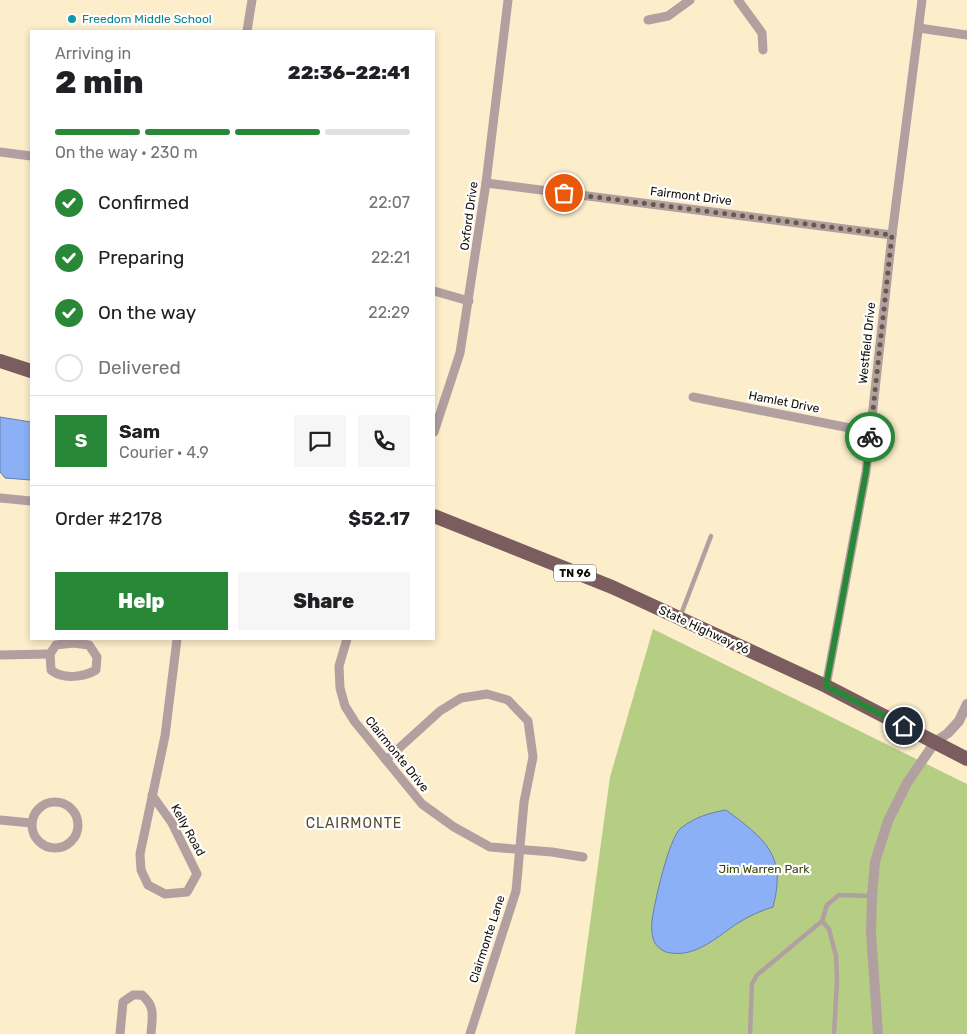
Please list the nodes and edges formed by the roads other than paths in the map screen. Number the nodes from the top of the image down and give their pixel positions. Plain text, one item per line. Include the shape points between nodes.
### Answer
1 (252, 0) edge
2 (508, 0) edge
3 (690, 0) edge
4 (738, 0) edge
5 (922, 0) edge
6 (648, 20) dead end
7 (919, 28) junction
8 (248, 30) edge
9 (967, 35) edge
10 (763, 50) dead end
11 (0, 152) edge
12 (30, 156) edge
13 (486, 183) junction
14 (892, 235) junction
15 (435, 291) edge
16 (469, 301) junction
17 (0, 362) edge
18 (30, 371) edge
19 (693, 397) dead end
20 (435, 429) edge
21 (870, 432) junction
22 (0, 498) edge
23 (30, 501) edge
24 (435, 516) edge
25 (711, 536) dead end
26 (680, 619) junction
27 (177, 640) edge
28 (347, 640) edge
29 (50, 654) junction
30 (0, 655) edge
31 (826, 686) junction
32 (967, 704) edge
33 (935, 742) junction
34 (967, 759) edge
35 (386, 760) junction
36 (152, 796) junction
37 (0, 820) edge
38 (31, 823) junction
39 (520, 849) junction
40 (583, 857) dead end
41 (872, 896) junction
42 (822, 921) junction
43 (120, 1034) edge
44 (151, 1034) edge
45 (470, 1034) edge
46 (750, 1034) edge
47 (834, 1034) edge
48 (878, 1034) edge

1 - 8 street
2 - 13 street, Oxford Drive
3 - 6 street via 668,16
4 - 10 street via 762,33
5 - 7 street, Westfield Drive
7 - 9 street
7 - 14 street, Westfield Drive
11 - 12 street
13 - 14 street, Fairmont Drive
13 - 16 street, Oxford Drive
14 - 21 street, Westfield Drive
15 - 16 street
16 - 20 street, Oxford Drive via 460,353
17 - 18 main road
19 - 21 street, Hamlet Drive
21 - 31 street, Westfield Drive via 866,472
22 - 23 street
24 - 26 main road, State Highway 96 / TN 96 via 612,587
25 - 26 lane
26 - 31 main road, State Highway 96 / TN 96
27 - 36 street, Kelly Road via 165,736
28 - 35 street, Clairmonte Drive via 340,666 340,688 345,706
29 - 29 street via 56,645 89,645 97,657 96,670 88,675 54,673
29 - 30 street
31 - 33 main road, State Highway 96 / TN 96
32 - 33 street via 959,721
33 - 34 main road, State Highway 96 / TN 96
33 - 41 street via 907,783 888,821 875,862
35 - 39 street, Clairmonte Drive via 422,804 454,827 490,847
35 - 39 street, Clairmonte Lane via 440,711 461,698 487,694 508,700 528,721 533,757 524,802
36 - 36 street, Kelly Road via 140,854 141,870 148,885 165,894 187,892 197,874 172,823
37 - 38 street
38 - 38 street via 38,808 60,802 73,811 78,826 73,840 60,848 53,848 39,842
39 - 40 street, Clairmonte Drive
39 - 45 street, Clairmonte Lane via 516,891
41 - 42 lane via 839,895 827,905
41 - 48 street via 871,932
42 - 46 lane via 757,975 752,984
42 - 47 lane via 829,929 836,956 838,981
43 - 44 street via 123,1002 133,995 142,995 150,1003 153,1015

